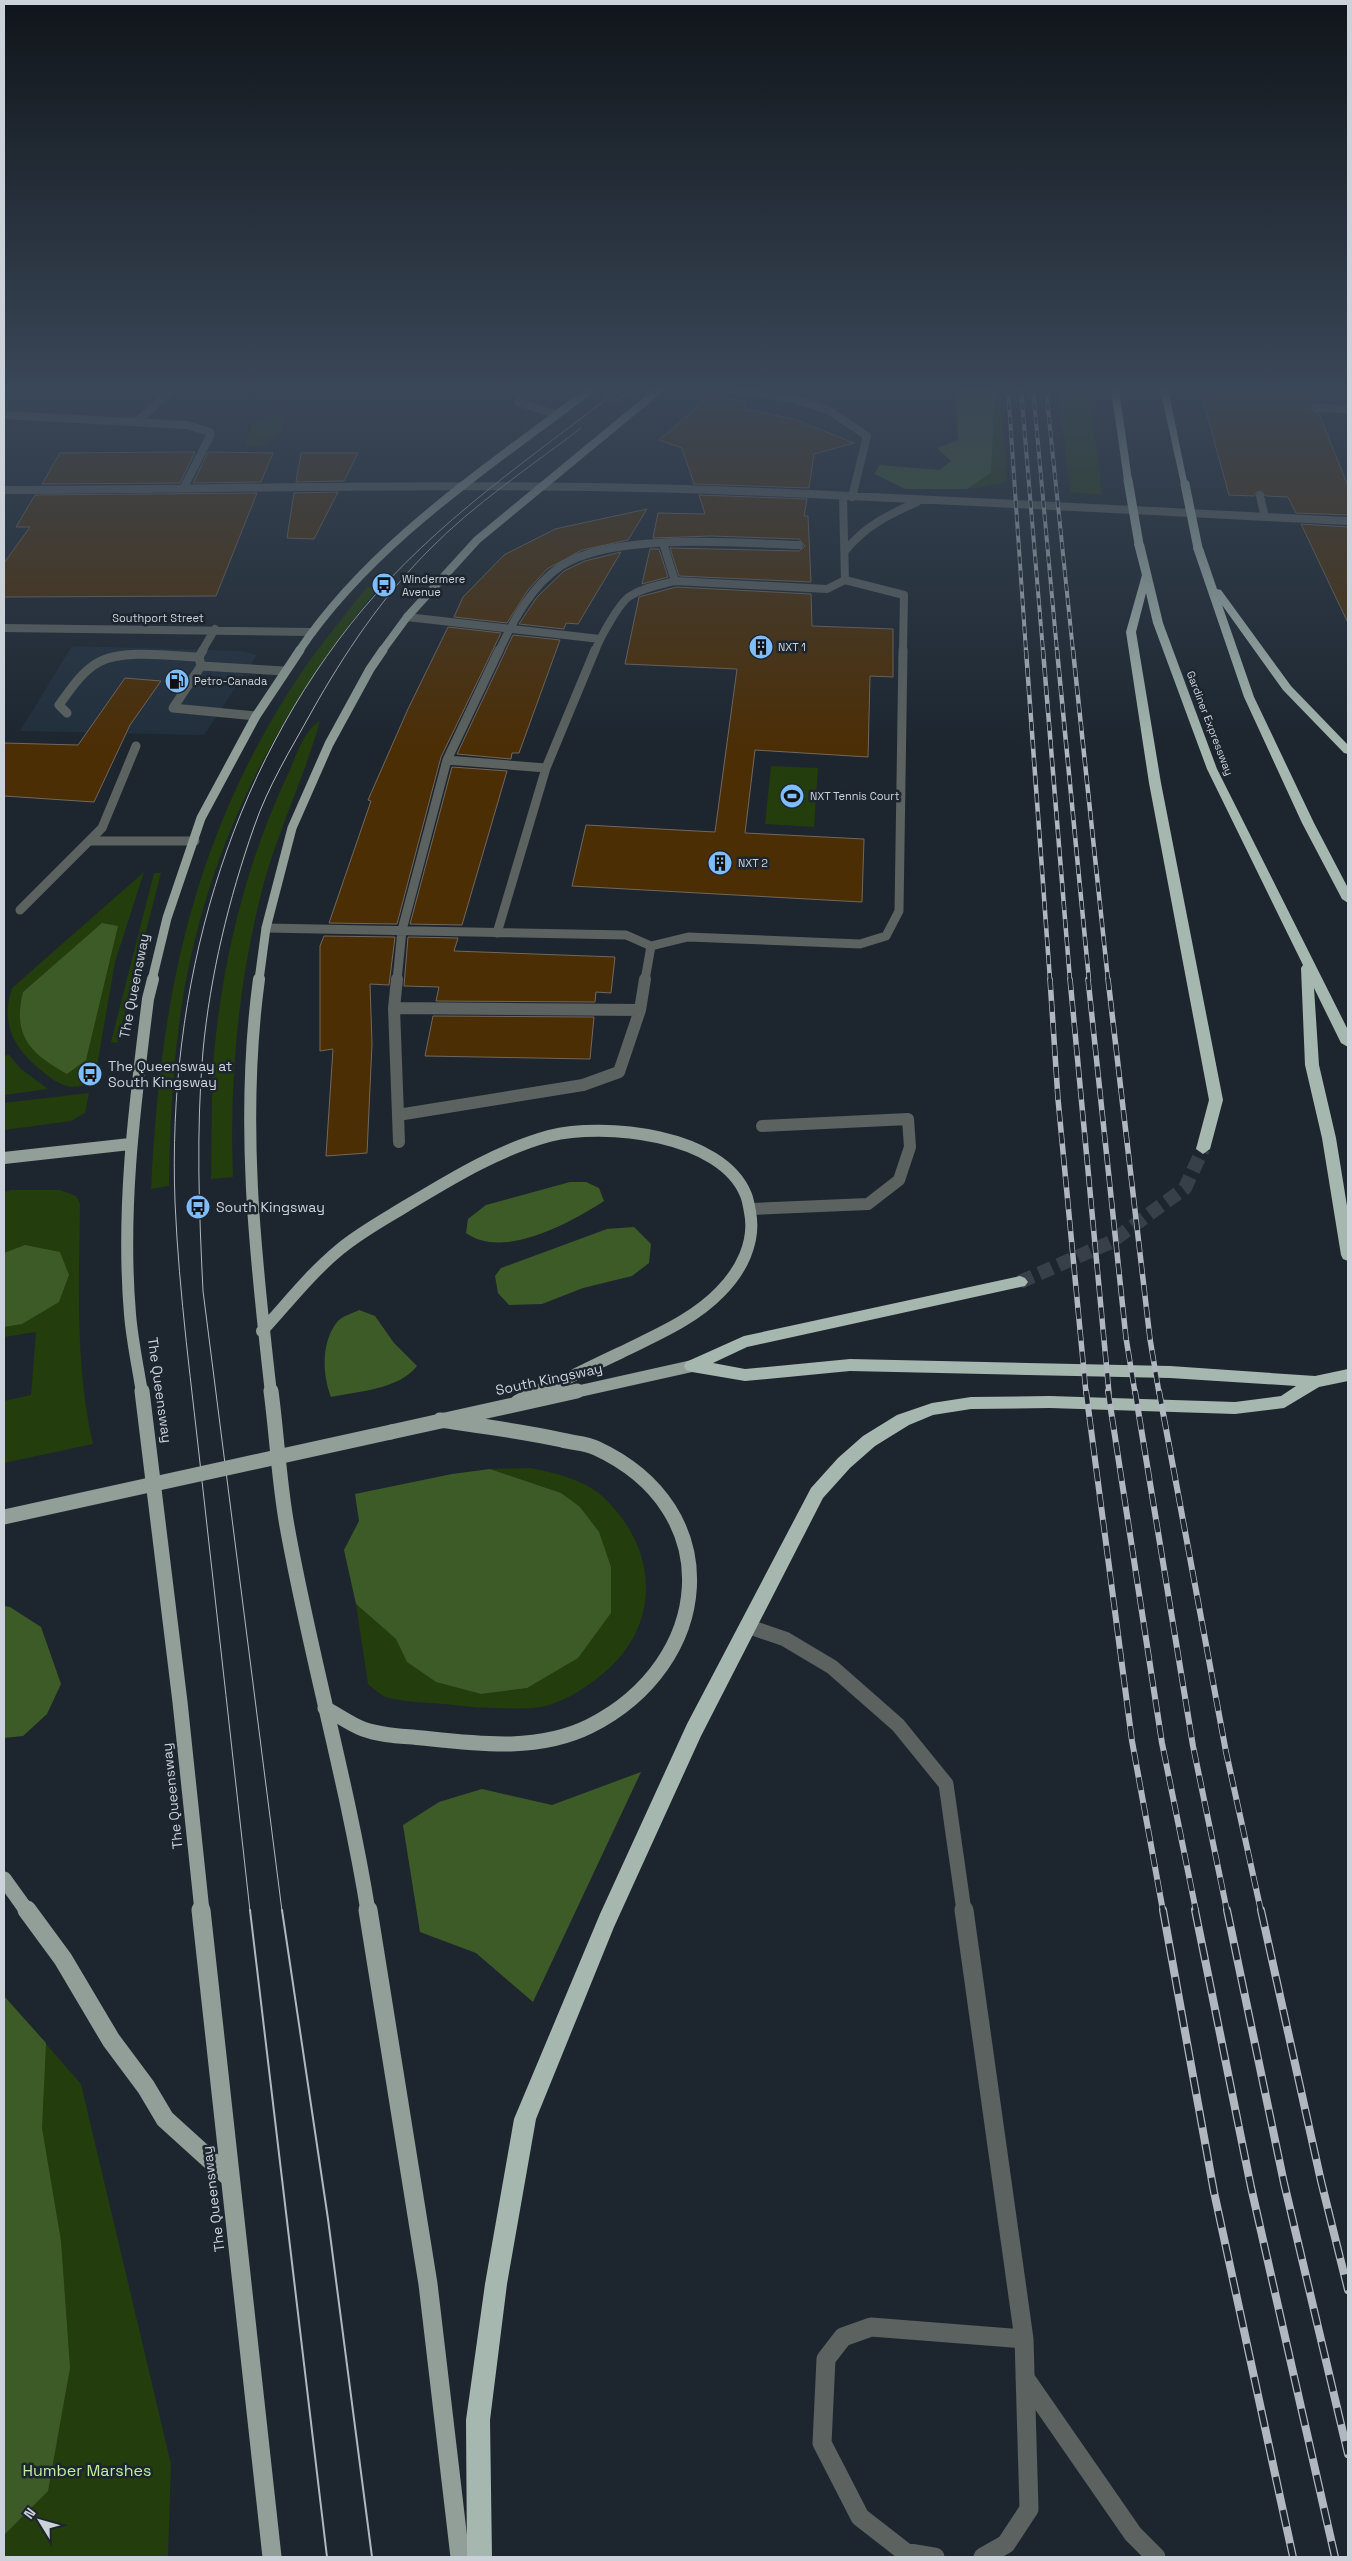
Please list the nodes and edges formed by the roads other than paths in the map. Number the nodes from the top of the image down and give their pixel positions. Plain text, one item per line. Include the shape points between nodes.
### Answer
1 (435, 509) edge
2 (515, 509) edge
3 (843, 509) edge
4 (902, 509) edge
5 (1081, 509) edge
6 (1133, 509) edge
7 (1190, 509) edge
8 (1263, 509) edge
9 (1265, 517) junction
10 (1348, 521) edge
11 (663, 543) junction
12 (799, 545) dead end
13 (845, 550) junction
14 (1146, 575) junction
15 (1206, 576) junction
16 (845, 580) junction
17 (675, 581) junction
18 (407, 617) junction
19 (4, 628) edge
20 (215, 629) junction
21 (509, 630) junction
22 (312, 632) junction
23 (600, 639) junction
24 (200, 661) junction
25 (284, 671) junction
26 (67, 713) dead end
27 (256, 716) junction
28 (136, 746) dead end
29 (1348, 751) edge
30 (448, 760) junction
31 (546, 768) junction
32 (89, 841) junction
33 (194, 841) junction
34 (1348, 898) edge
35 (20, 910) dead end
36 (266, 928) junction
37 (402, 930) junction
38 (497, 933) junction
39 (651, 946) junction
40 (1307, 962) junction
41 (394, 1008) junction
42 (640, 1010) junction
43 (1348, 1043) edge
44 (398, 1115) junction
45 (762, 1126) dead end
46 (399, 1142) dead end
47 (130, 1144) junction
48 (1203, 1149) tunnel mouth
49 (4, 1158) edge
50 (752, 1210) junction
51 (1348, 1255) edge
52 (1020, 1282) tunnel mouth
53 (262, 1331) junction
54 (692, 1366) junction
55 (1348, 1375) edge
56 (1315, 1382) junction
57 (518, 1402) junction
58 (440, 1420) junction
59 (4, 1517) edge
60 (747, 1626) junction
61 (326, 1708) junction
62 (8, 1883) edge
63 (229, 2177) junction
64 (1024, 2339) junction
65 (1025, 2378) junction
66 (272, 2557) edge
67 (460, 2557) edge
68 (480, 2557) edge
69 (935, 2557) edge
70 (983, 2557) edge
71 (1156, 2557) edge

1 - 22 main road, The Queensway via 371,564
2 - 18 main road via 477,540
3 - 13 street
4 - 13 street via 859,534 851,547
5 - 9 street
6 - 14 highway, Gardiner Expressway, bridge
7 - 15 highway, bridge
8 - 9 street
9 - 10 street
11 - 12 street
11 - 17 street
11 - 21 street via 596,552 552,572 541,582
13 - 16 street
14 - 40 highway, Gardiner Expressway via 1158,622 1212,769
14 - 48 highway via 1131,632 1154,783 1216,1100
15 - 29 highway via 1287,688
15 - 34 highway via 1249,697 1308,823
16 - 17 street via 827,589
16 - 39 street via 904,595 899,911 886,936 860,944 688,937
17 - 23 street via 643,589 628,597
18 - 21 street
18 - 36 main road via 370,669 328,744 292,828
19 - 20 street, Southport Street
20 - 22 street, Southport Street
20 - 24 street
21 - 23 street
21 - 30 street
22 - 25 main road, The Queensway
23 - 31 street
24 - 25 street
24 - 26 street via 135,655 99,661 59,705
24 - 27 street via 173,708
25 - 27 main road, The Queensway
27 - 33 main road, The Queensway via 201,818
28 - 32 street via 102,828
30 - 31 street
30 - 37 street
31 - 38 street
32 - 33 street
32 - 35 street
33 - 47 main road, The Queensway via 167,918 148,999
36 - 37 street
36 - 53 main road via 253,1022 249,1098 254,1245
37 - 38 street
37 - 41 street
38 - 39 street via 626,935
39 - 42 street
40 - 43 highway, Gardiner Expressway
40 - 51 highway via 1312,1065 1329,1138
41 - 42 street
41 - 44 street
42 - 44 street via 619,1072 583,1085
44 - 46 street
45 - 50 street via 908,1119 910,1147 899,1180 868,1204
47 - 49 main road
47 - 63 main road, The Queensway via 130,1314 147,1421 196,1848
50 - 53 main road via 740,1186 719,1161 683,1144 646,1133 605,1129 550,1136 452,1180 369,1228 317,1269
50 - 57 main road via 752,1232 746,1258 730,1281 690,1319
52 - 54 highway via 744,1342
53 - 61 main road via 287,1525
54 - 56 highway via 745,1375 850,1365 1170,1372 1266,1376
54 - 57 main road, South Kingsway
55 - 56 highway
56 - 60 highway via 1284,1402 1235,1408 971,1403 932,1409 903,1420 869,1441 817,1494
57 - 58 main road, South Kingsway
58 - 59 main road, South Kingsway, bridge
58 - 61 main road via 534,1433 598,1448 640,1475 659,1492 673,1511 682,1532 690,1583 687,1616 674,1648 658,1671 628,1702 589,1728 560,1737 522,1743 468,1743 391,1735 363,1729
60 - 64 street via 785,1639 832,1667 898,1725 946,1784
60 - 68 highway via 694,1730 607,1921 525,2119 496,2284 478,2420
61 - 67 main road via 357,1842 428,2284
62 - 63 main road via 63,1959 165,2119
63 - 66 main road, The Queensway
64 - 65 street
64 - 69 street via 871,2327 843,2337 826,2359 822,2443 860,2517 905,2552
65 - 70 street via 1029,2509 1006,2544
65 - 71 street via 1133,2534

